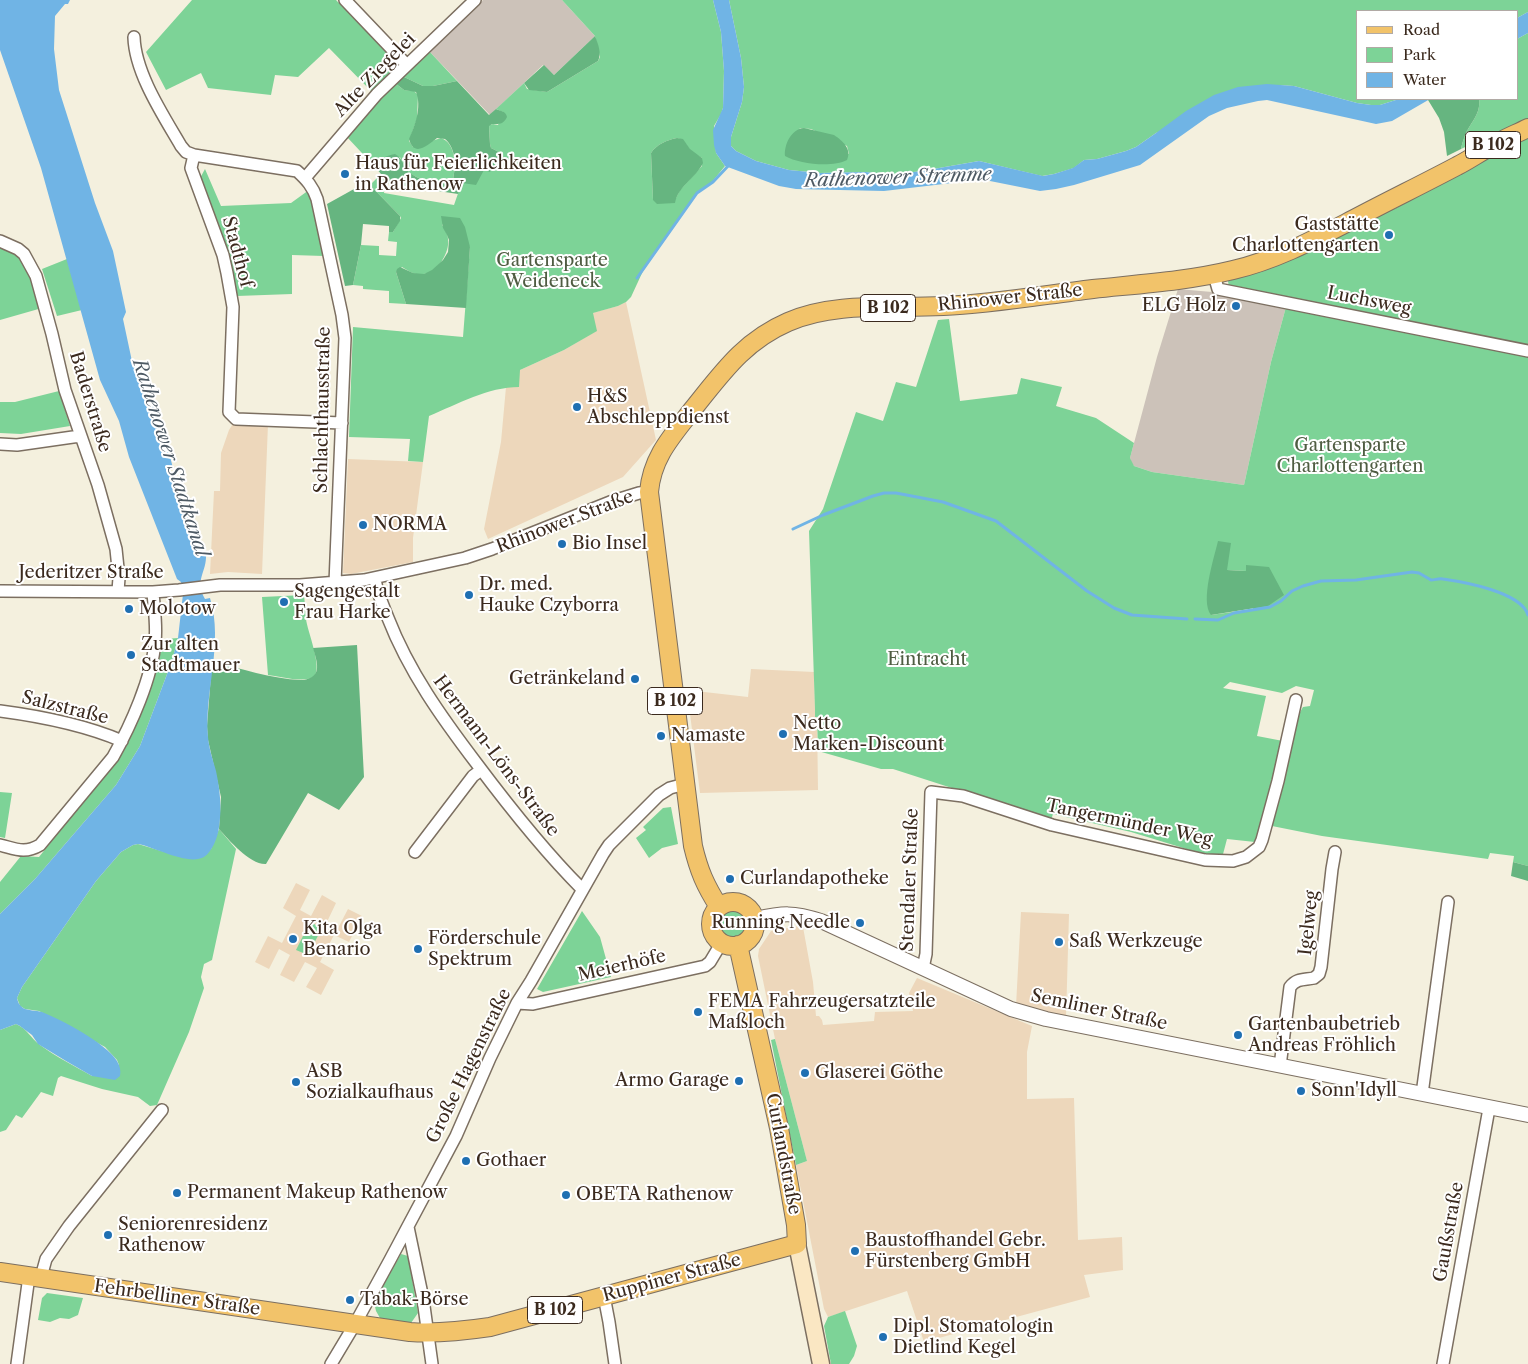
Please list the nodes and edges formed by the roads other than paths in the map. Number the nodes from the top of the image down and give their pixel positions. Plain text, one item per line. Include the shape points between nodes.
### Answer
1 (345, 0) edge
2 (475, 0) edge
3 (134, 37) dead end
4 (407, 65) junction
5 (1528, 128) edge
6 (194, 155) junction
7 (305, 178) junction
8 (0, 241) edge
9 (1214, 274) junction
10 (1528, 351) edge
11 (342, 423) junction
12 (80, 436) junction
13 (0, 444) edge
14 (649, 492) junction
15 (375, 579) junction
16 (335, 583) junction
17 (201, 587) joint
18 (0, 590) edge
19 (118, 591) junction
20 (153, 592) junction
21 (1296, 700) dead end
22 (0, 711) edge
23 (122, 741) junction
24 (481, 770) junction
25 (685, 784) junction
26 (931, 792) joint
27 (0, 844) edge
28 (415, 852) dead end
29 (1335, 852) dead end
30 (582, 889) junction
31 (1448, 902) dead end
32 (719, 907) junction
33 (755, 919) junction
34 (730, 944) junction
35 (923, 968) junction
36 (517, 1003) junction
37 (1280, 1066) junction
38 (1422, 1094) junction
39 (1491, 1107) junction
40 (162, 1110) dead end
41 (1528, 1115) edge
42 (408, 1227) junction
43 (797, 1244) junction
44 (0, 1272) edge
45 (36, 1277) junction
46 (604, 1296) junction
47 (355, 1324) junction
48 (428, 1334) junction
49 (17, 1364) edge
50 (331, 1364) edge
51 (432, 1364) edge
52 (615, 1364) edge
53 (821, 1364) edge
54 (1443, 1364) edge

1 - 4 street
2 - 4 street, Alte Ziegelei
3 - 6 street via 136,55 151,94 181,146
4 - 7 street, Alte Ziegelei via 377,94
5 - 9 main road, Rhinower Straße / B 102 via 1312,240 1260,263
6 - 7 street via 297,171
6 - 11 street, Stadthof via 191,168 223,255 233,307 229,412 236,419
7 - 11 street, Schlachthausstraße via 317,200 344,326
8 - 12 street, Baderstraße via 24,254 36,276
9 - 10 street, Luchsweg via 1218,289
9 - 14 main road, Rhinower Straße / B 102 via 945,306 841,309 789,322 767,332 731,361 656,459
11 - 16 street, Schlachthausstraße
12 - 13 street via 17,445
12 - 19 street, Baderstraße via 116,549
14 - 15 street, Rhinower Straße via 610,502 452,562
14 - 25 main road, B 102
15 - 16 street, Rhinower Straße
15 - 24 street, Hermann-Löns-Straße via 391,625 413,671
16 - 17 street, Rhinower Straße
17 - 20 street, Jederitzer Straße
18 - 19 street, Jederitzer Straße
19 - 20 street, Jederitzer Straße
20 - 23 street via 155,641 149,672
21 - 26 street, Tangermünder Weg via 1262,840 1259,847 1246,857 1234,861 1205,860 1052,826 963,796
22 - 23 street, Salzstraße via 92,730
23 - 27 street via 113,757 40,845 31,850 21,850
24 - 28 street
24 - 30 street, Hermann-Löns-Straße via 544,850
25 - 30 street, Große Hagenstraße via 659,795 609,845
25 - 32 main road, B 102 via 699,870
26 - 35 street, Stendaler Straße
29 - 37 street, Igelweg via 1321,968 1314,978 1301,978 1290,987
30 - 36 street, Große Hagenstraße
31 - 38 street
32 - 33 main road via 731,902 740,903 751,911
32 - 34 main road via 711,925 716,937
33 - 34 main road via 755,928 746,942
33 - 35 street, Semliner Straße via 802,915
34 - 36 street, Meierhöfe via 705,966 533,1004
34 - 43 main road, Curlandstraße via 779,1128
35 - 37 street, Semliner Straße via 1011,1009 1046,1020
36 - 42 street, Große Hagenstraße via 456,1136
37 - 38 street, Semliner Straße
38 - 39 street, Semliner Straße
39 - 41 street, Semliner Straße
39 - 54 street, Gaußstraße
40 - 45 street via 69,1226
42 - 47 street, Große Hagenstraße
42 - 48 street
43 - 46 main road, Ruppiner Straße / B 102
43 - 53 main road, Curlandstraße
44 - 45 main road, Fehrbelliner Straße / B 102
45 - 47 main road, Fehrbelliner Straße / B 102
45 - 49 street
46 - 48 main road, Ruppiner Straße / B 102 via 490,1327
46 - 52 street
47 - 48 main road, B 102
47 - 50 street, Große Hagenstraße
48 - 51 street

